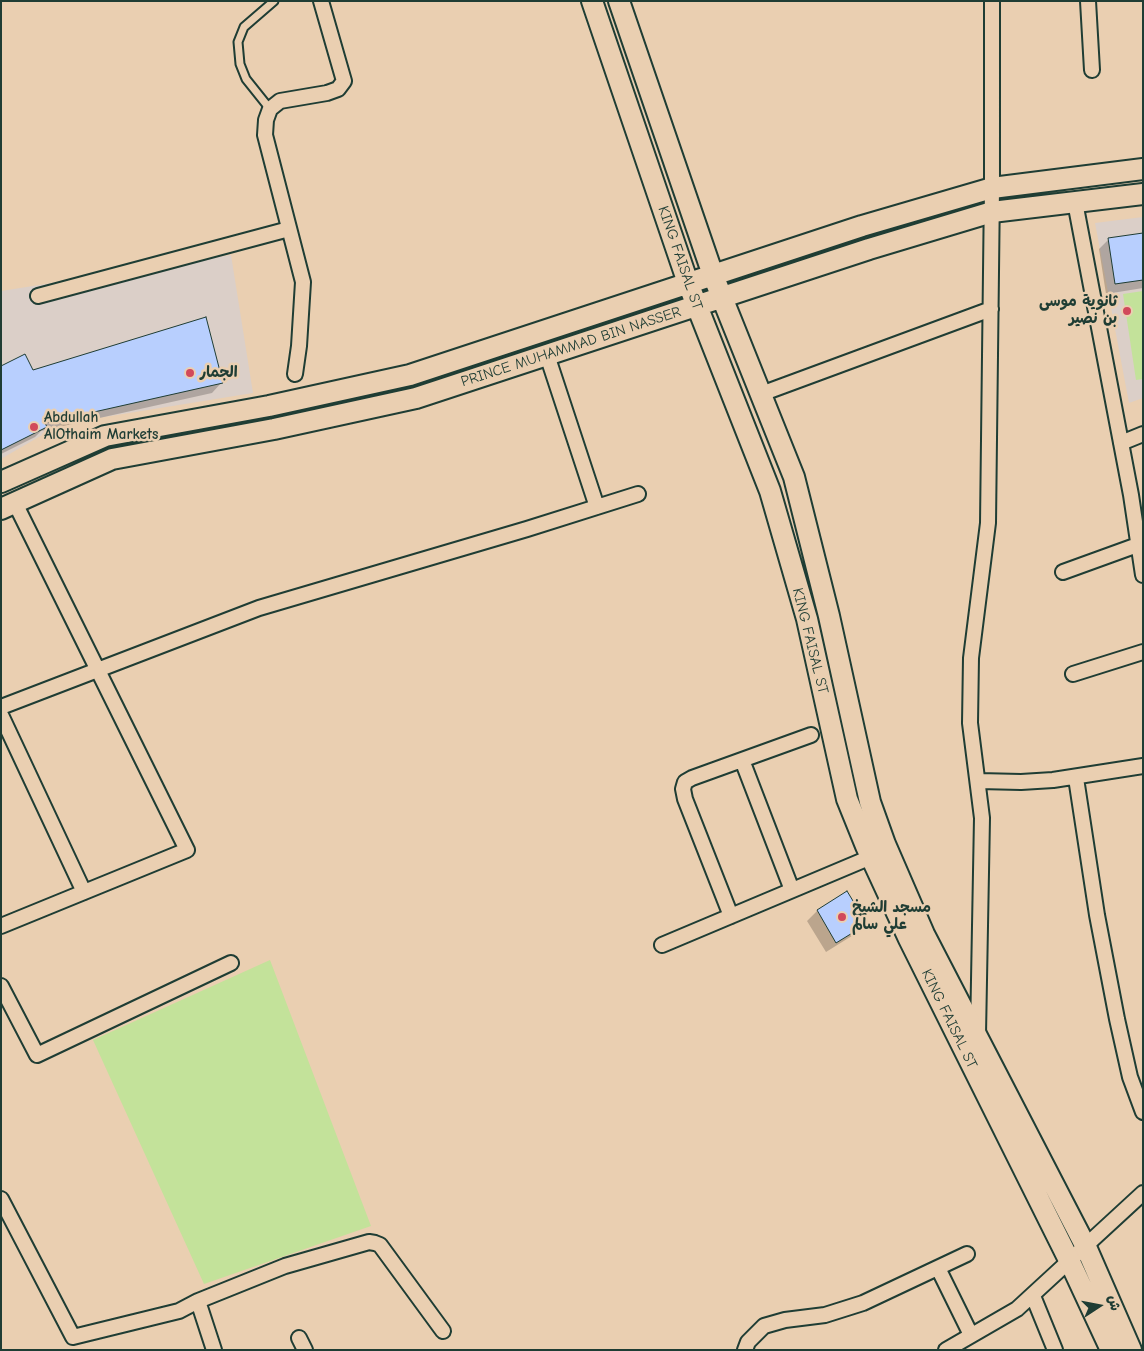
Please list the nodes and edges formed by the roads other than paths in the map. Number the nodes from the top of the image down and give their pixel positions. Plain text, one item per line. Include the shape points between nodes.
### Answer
1 (274, 1) edge
2 (321, 1) edge
3 (592, 1) edge
4 (619, 1) edge
5 (992, 1) edge
6 (1088, 1) edge
7 (1092, 70) dead end
8 (270, 109) junction
9 (1143, 169) edge
10 (992, 188) junction
11 (1143, 194) edge
12 (1075, 202) junction
13 (992, 212) junction
14 (289, 229) junction
15 (713, 275) junction
16 (688, 283) junction
17 (38, 296) dead end
18 (722, 297) junction
19 (696, 306) junction
20 (991, 309) junction
21 (547, 355) junction
22 (295, 374) dead end
23 (761, 394) junction
24 (1143, 434) edge
25 (1121, 443) junction
26 (1, 482) edge
27 (1137, 492) edge
28 (638, 494) dead end
29 (8, 506) edge
30 (597, 507) junction
31 (1140, 544) edge
32 (1063, 572) dead end
33 (1143, 575) edge
34 (1143, 652) edge
35 (97, 669) junction
36 (1072, 674) dead end
37 (1, 707) edge
38 (1, 715) edge
39 (810, 735) dead end
40 (742, 760) junction
41 (1143, 766) edge
42 (1076, 778) junction
43 (979, 780) junction
44 (871, 857) junction
45 (792, 890) junction
46 (84, 892) junction
47 (731, 916) junction
48 (1, 926) edge
49 (662, 944) dead end
50 (231, 963) dead end
51 (1, 986) edge
52 (978, 1037) junction
53 (1143, 1112) edge
54 (1143, 1193) edge
55 (1, 1199) edge
56 (1086, 1247) junction
57 (968, 1254) dead end
58 (1070, 1262) junction
59 (938, 1268) junction
60 (1033, 1296) junction
61 (198, 1301) junction
62 (443, 1331) dead end
63 (971, 1335) junction
64 (214, 1350) edge
65 (745, 1350) edge
66 (946, 1350) edge
67 (1055, 1350) edge
68 (1111, 1350) edge
69 (1131, 1350) edge

1 - 8 lane via 244,26 238,42 240,64 246,79
2 - 8 street via 344,81 338,89 280,101
3 - 16 street, KING FAISAL ST
4 - 15 street, KING FAISAL ST
5 - 10 street
6 - 7 street
8 - 14 street via 265,135
9 - 10 street, PRINCE MUHAMMAD BIN NASSER
10 - 13 street
10 - 15 street, PRINCE MUHAMMAD BIN NASSER
11 - 12 street, PRINCE MUHAMMAD BIN NASSER
12 - 13 street, PRINCE MUHAMMAD BIN NASSER
12 - 25 street
13 - 18 street, PRINCE MUHAMMAD BIN NASSER
13 - 20 street
14 - 17 street
14 - 22 street via 303,282
15 - 16 street, PRINCE MUHAMMAD BIN NASSER
15 - 18 street, KING FAISAL ST
16 - 19 street, KING FAISAL ST
16 - 26 street, PRINCE MUHAMMAD BIN NASSER via 410,375 269,406 105,436
18 - 19 street, PRINCE MUHAMMAD BIN NASSER
18 - 23 street, KING FAISAL ST
19 - 21 street, PRINCE MUHAMMAD BIN NASSER
19 - 44 street, KING FAISAL ST via 770,491 807,619 847,799
20 - 23 street
20 - 43 street via 988,523 971,658 970,723
21 - 29 street, PRINCE MUHAMMAD BIN NASSER via 416,398 274,430 112,459
21 - 30 street
23 - 52 street, KING FAISAL ST via 794,477 870,802 924,934
24 - 25 street
25 - 27 street
27 - 31 street
28 - 30 street
29 - 35 street
30 - 35 street via 259,608
31 - 32 street
31 - 33 street
34 - 36 street
35 - 37 street
35 - 46 street via 187,850
38 - 46 street
39 - 40 street
40 - 45 street
40 - 47 street via 692,778 685,782 683,789
41 - 42 street
42 - 43 street via 1022,782
42 - 53 street via 1117,1019 1130,1077
43 - 52 street via 982,818
44 - 45 street
44 - 58 street, KING FAISAL ST
45 - 47 street
46 - 48 street
47 - 49 street
50 - 51 street via 37,1055
52 - 56 street, KING FAISAL ST
54 - 56 street
55 - 61 street via 73,1337 179,1310
56 - 58 street
56 - 69 street, KING FAISAL ST
57 - 59 street
58 - 60 street
58 - 68 street, KING FAISAL ST
59 - 63 street
59 - 65 street via 863,1303 825,1315 764,1326 748,1342
60 - 63 street
60 - 67 street
61 - 62 street via 285,1266 369,1242 380,1245
61 - 64 street
63 - 66 street

